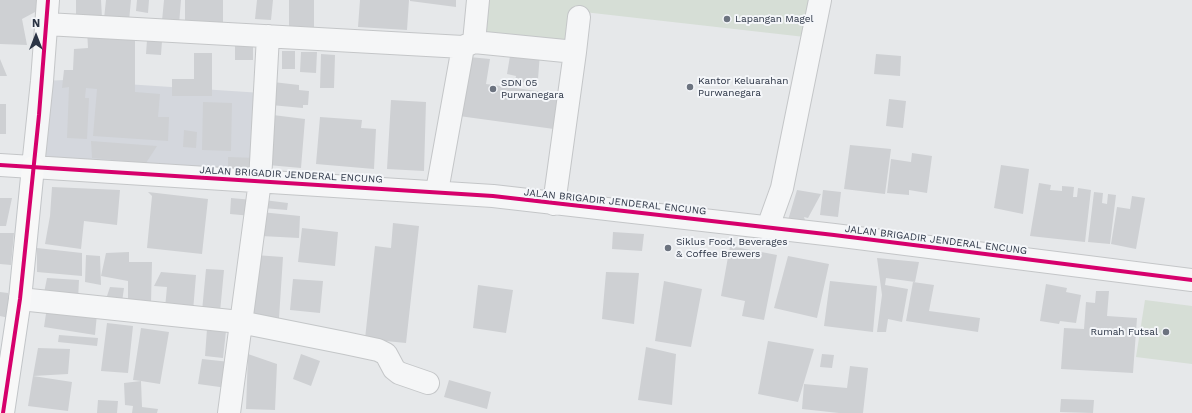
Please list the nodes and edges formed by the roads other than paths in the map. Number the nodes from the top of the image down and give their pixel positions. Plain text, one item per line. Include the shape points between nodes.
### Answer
1 (48, 0) edge
2 (478, 0) edge
3 (820, 0) edge
4 (579, 17) dead end
5 (46, 24) junction
6 (268, 36) junction
7 (468, 45) junction
8 (575, 52) junction
9 (0, 165) edge
10 (33, 167) junction
11 (260, 182) junction
12 (437, 191) junction
13 (554, 204) junction
14 (768, 227) junction
15 (1192, 280) edge
16 (20, 299) junction
17 (240, 322) junction
18 (428, 383) dead end
19 (3, 413) edge
20 (229, 413) edge

1 - 5 street
2 - 7 street
3 - 14 street via 782,188
4 - 8 street
5 - 6 street
5 - 10 street
6 - 7 street
6 - 11 street
7 - 8 street
7 - 12 street
8 - 13 street
9 - 10 street, JALAN BRIGADIR JENDERAL ENCUNG
10 - 11 street, JALAN BRIGADIR JENDERAL ENCUNG
10 - 16 main road
11 - 12 street, JALAN BRIGADIR JENDERAL ENCUNG
11 - 17 street
12 - 13 street, JALAN BRIGADIR JENDERAL ENCUNG
13 - 14 street, JALAN BRIGADIR JENDERAL ENCUNG
14 - 15 street, JALAN BRIGADIR JENDERAL ENCUNG
16 - 17 street
16 - 19 main road
17 - 18 street via 378,350 386,354 399,373
17 - 20 street

